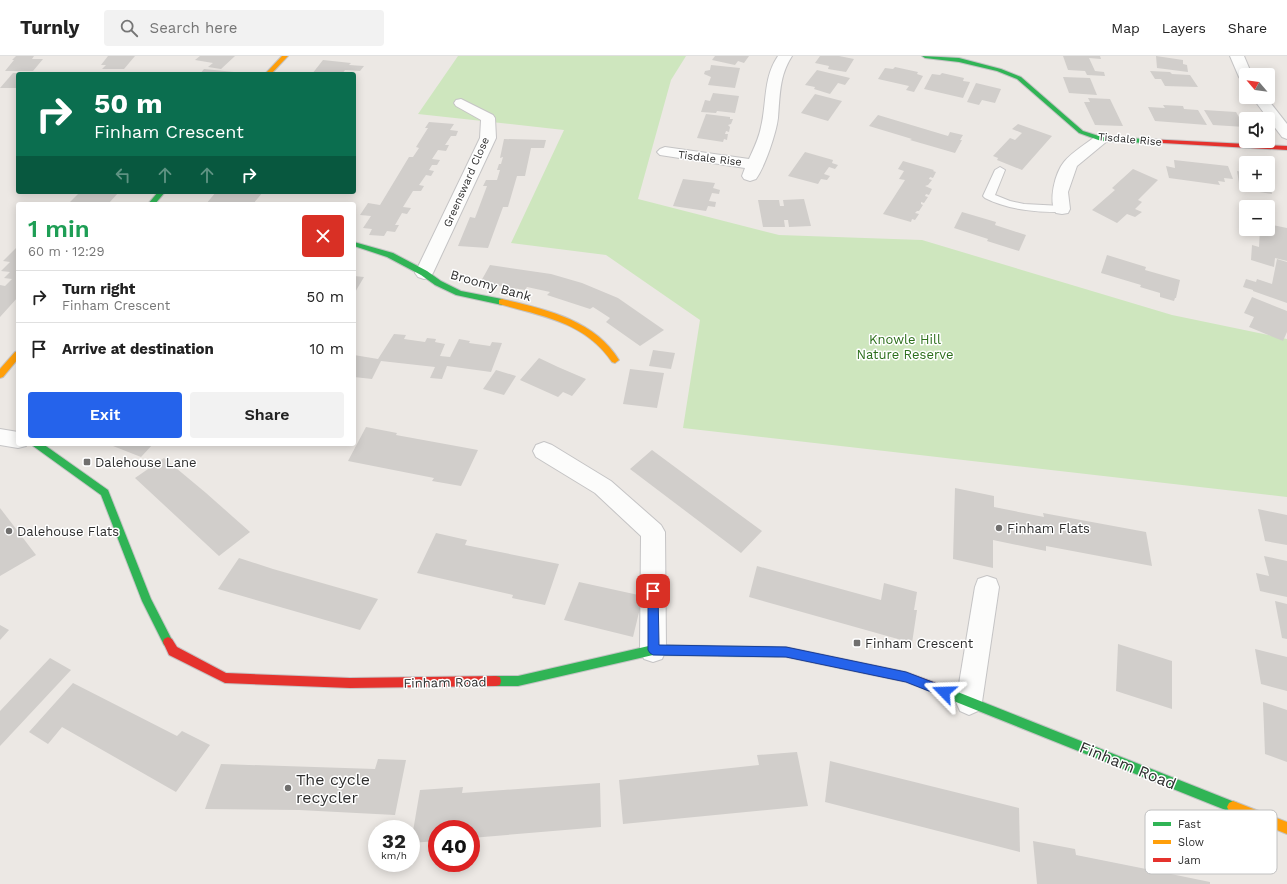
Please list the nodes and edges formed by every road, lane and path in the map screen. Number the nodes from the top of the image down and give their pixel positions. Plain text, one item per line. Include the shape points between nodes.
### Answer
1 (285, 56) edge
2 (786, 56) edge
3 (925, 56) edge
4 (1237, 56) edge
5 (1242, 68) edge
6 (270, 72) edge
7 (461, 103) dead end
8 (1265, 104) edge
9 (1287, 134) edge
10 (1101, 139) junction
11 (1287, 148) edge
12 (665, 152) dead end
13 (1000, 170) dead end
14 (160, 194) edge
15 (153, 202) edge
16 (1062, 209) joint
17 (356, 245) edge
18 (424, 273) junction
19 (16, 356) edge
20 (615, 360) dead end
21 (0, 375) edge
22 (0, 437) edge
23 (16, 440) edge
24 (39, 446) edge
25 (544, 451) dead end
26 (987, 587) dead end
27 (653, 650) junction
28 (969, 702) junction
29 (1242, 810) edge
30 (1277, 824) edge
31 (1287, 828) edge

1 - 6 street
2 - 12 street, Tisdale Rise via 780,62 771,88 768,128 752,170
3 - 10 street, Tisdale Rise via 959,60 1019,78 1081,132
4 - 5 street
7 - 18 street, Greensward Close via 488,118 488,138
8 - 9 street
10 - 11 street, Tisdale Rise
10 - 16 street via 1070,164 1060,192
13 - 16 lane via 988,196 1038,209
14 - 15 street
17 - 18 street, Broomy Bank via 390,255
18 - 20 street, Broomy Bank via 459,293 558,318 585,331 602,343
19 - 21 street
22 - 23 street
24 - 27 street, Finham Road via 104,493 147,601 173,651 225,678 350,683 518,681
25 - 27 street via 603,487 653,532
26 - 28 street
27 - 28 street, Finham Road via 786,652 906,677
28 - 29 street, Finham Road
30 - 31 street, Finham Road

